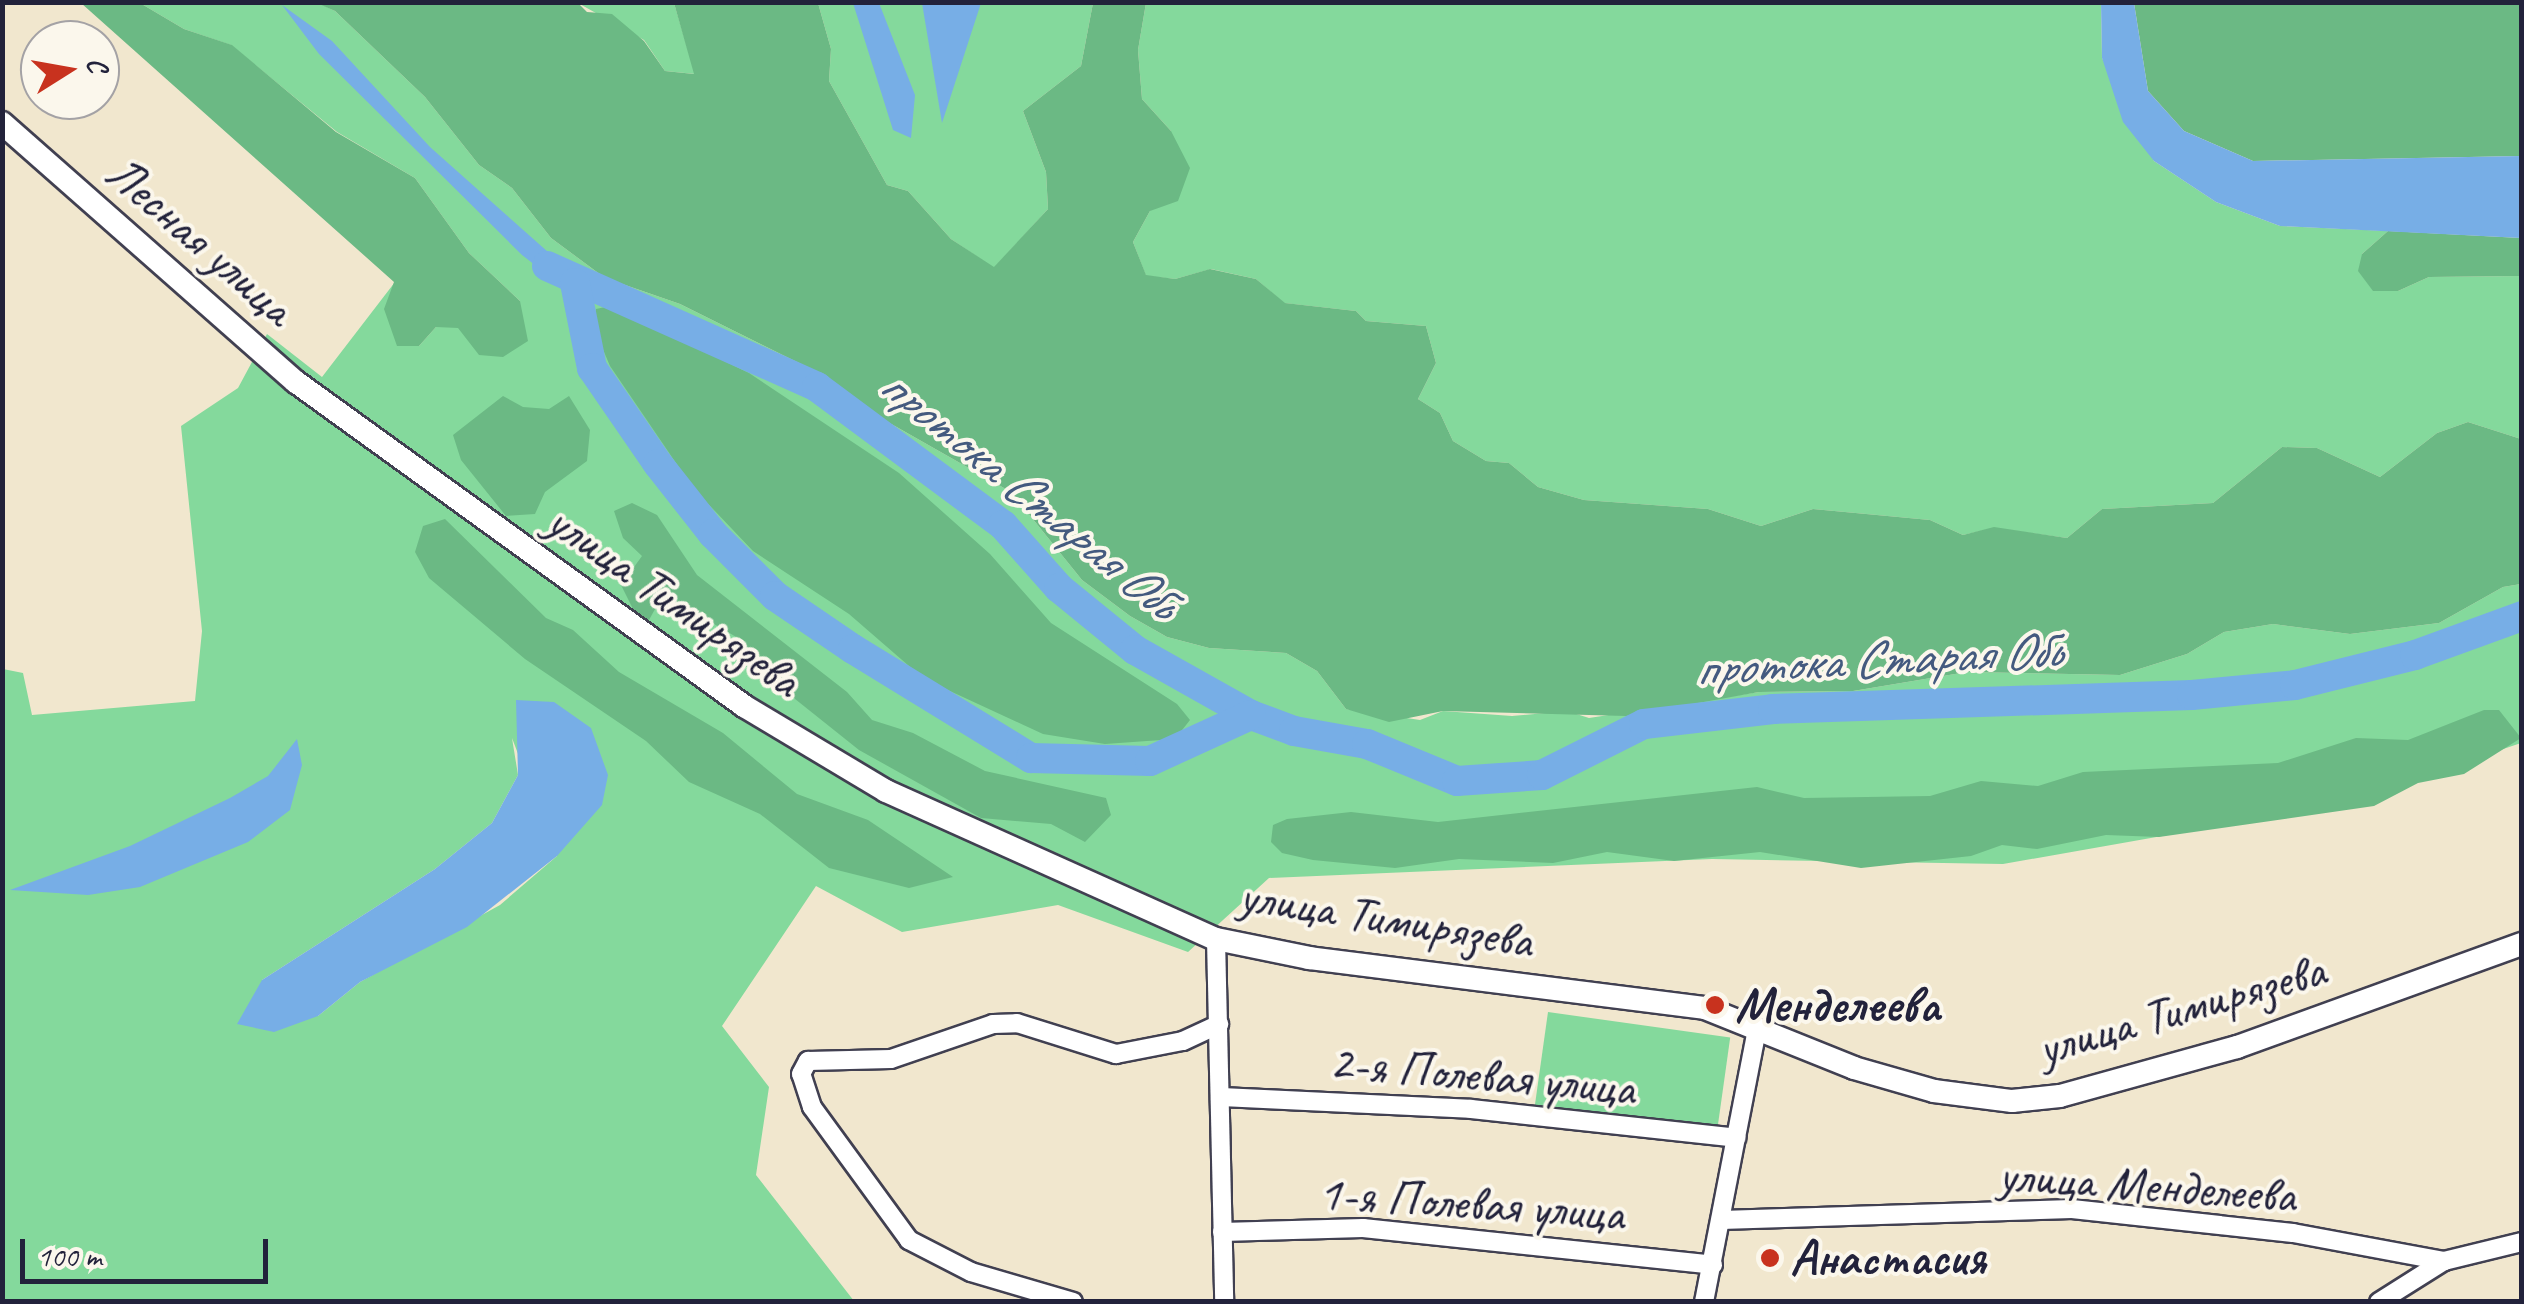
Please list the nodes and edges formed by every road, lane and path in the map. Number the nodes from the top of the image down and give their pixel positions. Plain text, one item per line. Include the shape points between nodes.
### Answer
1 (2, 123) edge
2 (296, 382) joint
3 (1216, 939) junction
4 (2522, 944) edge
5 (1219, 1024) junction
6 (1757, 1028) junction
7 (1220, 1097) junction
8 (1736, 1138) junction
9 (1721, 1220) junction
10 (1222, 1232) junction
11 (2522, 1242) edge
12 (2444, 1261) junction
13 (1713, 1266) junction
14 (1074, 1302) edge
15 (1224, 1302) edge
16 (1704, 1302) edge
17 (2378, 1302) edge

1 - 2 street, Лесная улица
2 - 3 street, улица Тимирязева via 616,620 818,752 886,791
3 - 5 street
3 - 6 street, улица Тимирязева via 1309,958 1705,1008
4 - 6 street, улица Тимирязева via 2237,1047 2060,1096 2012,1101 1934,1091
5 - 7 street
5 - 14 street via 1183,1042 1116,1054 1017,1024 993,1024 891,1059 808,1060 801,1074 812,1106 910,1240 972,1272
6 - 8 street
7 - 8 street, 2-я Полевая улица via 1471,1109
7 - 10 street
8 - 9 street
9 - 12 street, улица Менделеева via 2072,1210 2292,1233
9 - 13 street
10 - 13 street, 1-я Полевая улица via 1363,1228
10 - 15 street
11 - 12 street, улица Менделеева
12 - 17 street, улица Менделеева
13 - 16 street

